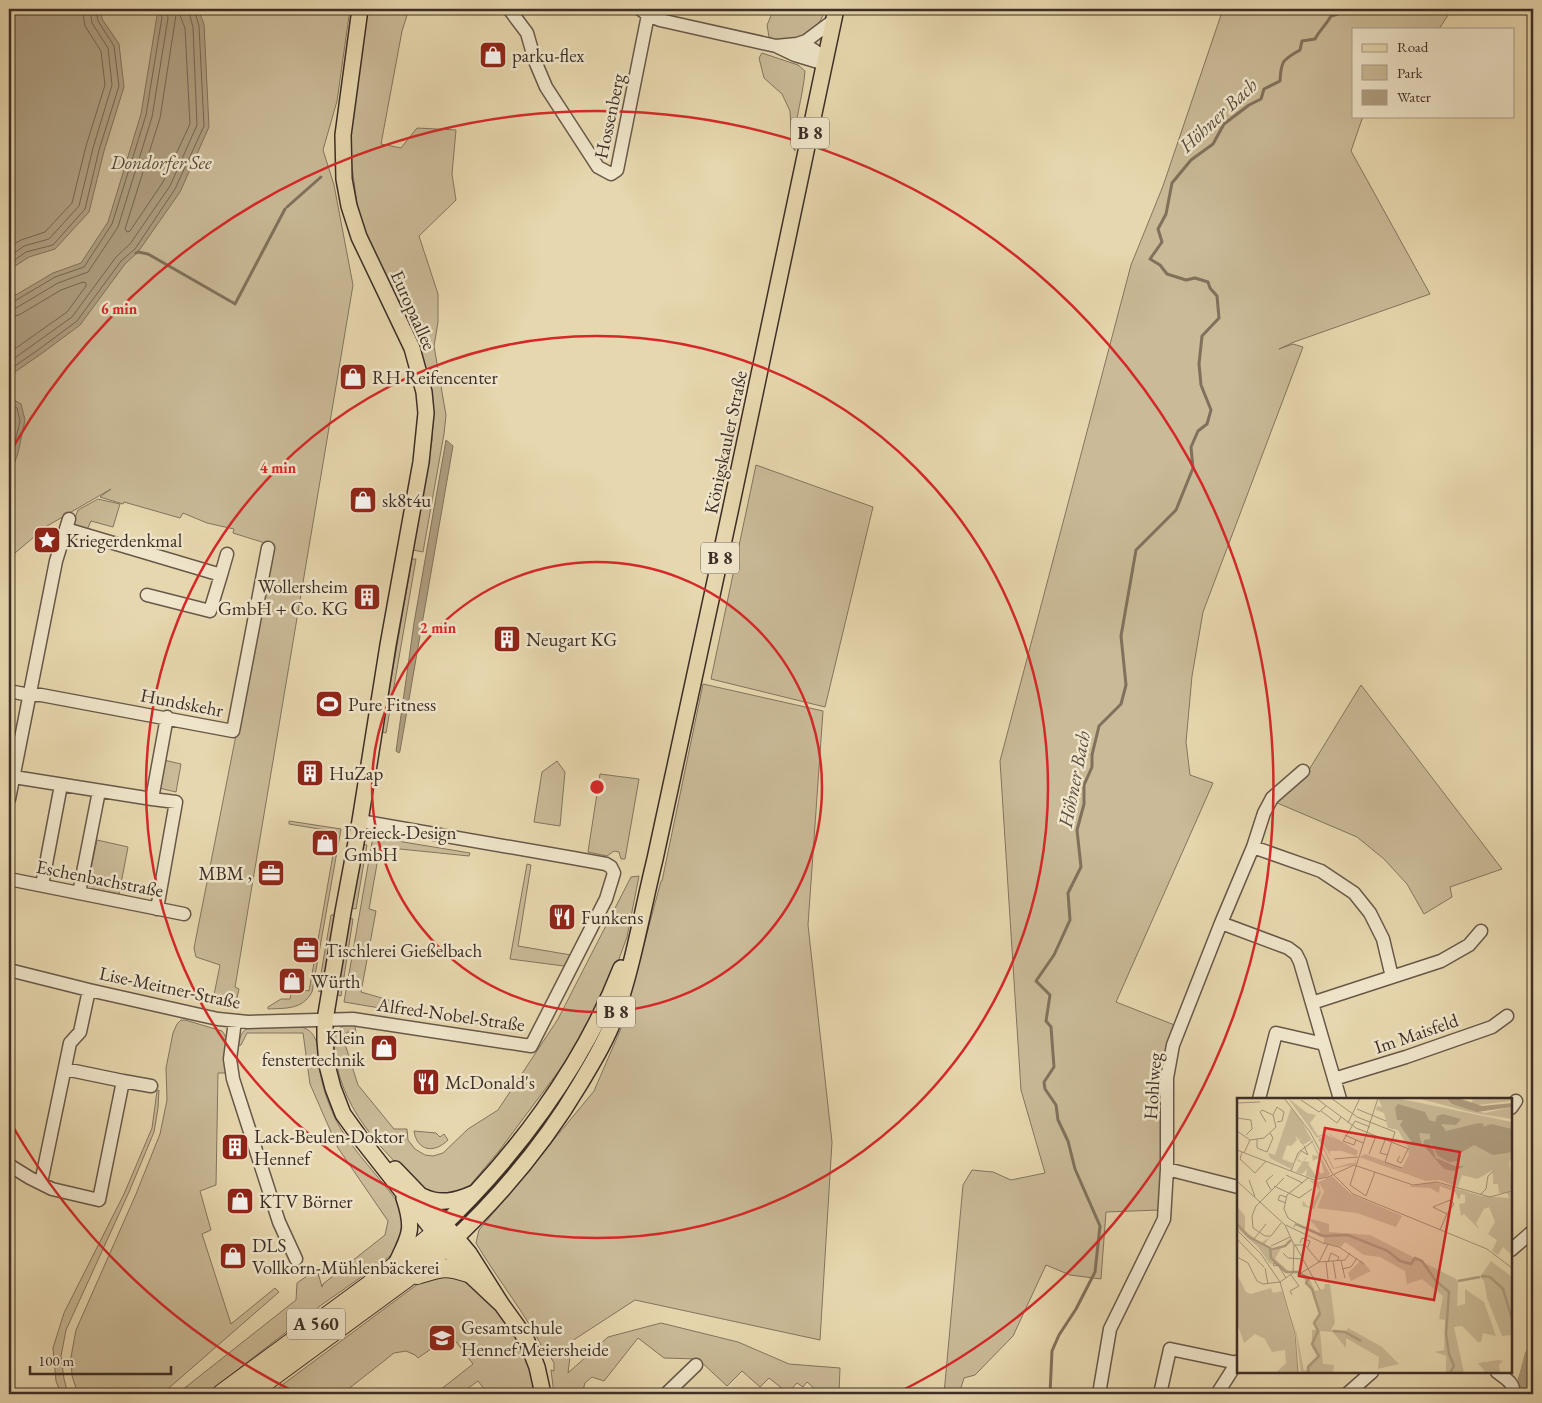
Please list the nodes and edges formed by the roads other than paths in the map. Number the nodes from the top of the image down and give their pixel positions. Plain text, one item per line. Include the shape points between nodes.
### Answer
1 (360, 9) edge
2 (509, 9) edge
3 (644, 12) edge
4 (835, 14) edge
5 (797, 44) junction
6 (776, 46) junction
7 (825, 64) junction
8 (268, 548) dead end
9 (227, 554) dead end
10 (221, 575) junction
11 (147, 595) dead end
12 (9, 691) edge
13 (29, 695) junction
14 (167, 717) junction
15 (1303, 771) dead end
16 (14, 777) junction
17 (61, 785) junction
18 (99, 790) junction
19 (9, 799) edge
20 (152, 799) junction
21 (360, 821) junction
22 (1253, 848) junction
23 (9, 879) edge
24 (42, 885) junction
25 (79, 893) junction
26 (157, 909) junction
27 (642, 913) junction
28 (184, 914) dead end
29 (1221, 923) junction
30 (1481, 931) dead end
31 (9, 970) edge
32 (1392, 977) junction
33 (89, 990) junction
34 (1312, 1003) junction
35 (1506, 1016) dead end
36 (235, 1020) junction
37 (325, 1020) junction
38 (1324, 1044) junction
39 (65, 1070) junction
40 (1334, 1079) junction
41 (123, 1081) junction
42 (151, 1086) dead end
43 (1260, 1098) edge
44 (1340, 1098) edge
45 (361, 1139) junction
46 (9, 1165) edge
47 (1167, 1169) junction
48 (40, 1183) junction
49 (1237, 1187) edge
50 (402, 1192) junction
51 (477, 1192) junction
52 (421, 1196) junction
53 (1533, 1231) edge
54 (446, 1235) junction
55 (1512, 1249) edge
56 (296, 1259) dead end
57 (395, 1266) junction
58 (468, 1273) junction
59 (407, 1278) junction
60 (502, 1305) junction
61 (1237, 1362) edge
62 (1237, 1364) edge
63 (696, 1365) dead end
64 (1371, 1373) edge
65 (1498, 1373) edge
66 (1359, 1389) edge
67 (1512, 1389) edge
68 (221, 1394) edge
69 (249, 1394) edge
70 (543, 1394) edge
71 (666, 1394) edge
72 (1099, 1394) edge
73 (1160, 1394) edge
74 (1217, 1394) edge
75 (1347, 1394) edge

1 - 21 main road, Europaallee via 343,135 344,179 359,236 412,348 426,413 421,462
2 - 3 street, Hossenberg via 527,32 546,87 598,167 612,174 618,170
3 - 6 street, Hossenberg via 660,20
4 - 5 street, Hossenberg via 811,38
4 - 7 main road, Königskauler Straße / B 8
5 - 6 street, Hossenberg
5 - 7 street, Hossenberg via 820,54
6 - 7 street, Hossenberg
7 - 27 main road, Königskauler Straße / B 8
8 - 14 street, Hundskehr via 233,731
9 - 10 street
10 - 11 street via 210,611
10 - 13 street via 68,524 56,561
12 - 13 street, Hundskehr
13 - 14 street, Hundskehr
13 - 16 street
14 - 20 street
15 - 22 street, Hohlweg via 1272,798
16 - 17 street
16 - 19 street
17 - 18 street
17 - 24 street
18 - 20 street
18 - 25 street
20 - 26 street via 176,802
21 - 37 main road, Europaallee
21 - 37 street, Alfred-Nobel-Straße via 606,864 614,873 606,899 531,1046 353,1019
22 - 29 street, Hohlweg
22 - 32 street via 1321,871 1354,894 1370,913 1383,939
23 - 24 street, Eschenbachstraße
24 - 25 street, Eschenbachstraße
25 - 26 street, Eschenbachstraße
26 - 28 street, Eschenbachstraße
27 - 51 main road, Königskauler Straße / B 8 via 608,1002 572,1065 539,1115
27 - 54 main road, Königskauler Straße / B 8 via 630,969 614,1018 570,1102 501,1192
29 - 34 street via 1296,954
29 - 47 street, Hohlweg via 1177,1033 1169,1062
30 - 32 street via 1469,945 1441,961
31 - 33 street, Lise-Meitner-Straße
32 - 34 street
33 - 36 street, Lise-Meitner-Straße
33 - 39 street via 80,1032 70,1043
34 - 38 street
35 - 40 street, Im Maisfeld via 1492,1027
36 - 37 street, Lise-Meitner-Straße
36 - 56 street via 230,1059 233,1080 279,1222
37 - 45 main road, Europaallee via 324,1040 333,1088 344,1114
38 - 40 street
38 - 43 street via 1276,1033
39 - 41 street
39 - 48 street
40 - 44 street
41 - 42 street
41 - 48 street via 99,1200
45 - 50 main road, Europaallee
45 - 52 main road, Europaallee
46 - 48 street
47 - 49 street
47 - 72 street, Hohlweg via 1164,1219 1110,1329
50 - 54 main road, Europaallee
50 - 57 main road via 410,1215 410,1230
51 - 52 main road via 440,1202
51 - 54 main road, B 8
52 - 54 main road, Europaallee
53 - 55 street
54 - 57 highway, A 560
54 - 58 main road
54 - 59 highway, A 560
54 - 60 main road via 469,1253
57 - 68 highway, A 560
58 - 59 highway via 443,1268
58 - 60 main road
59 - 69 highway, A 560
60 - 70 main road via 527,1341 538,1368
61 - 73 street via 1170,1349
62 - 74 street
63 - 71 street
64 - 66 street
65 - 67 street
66 - 75 street

